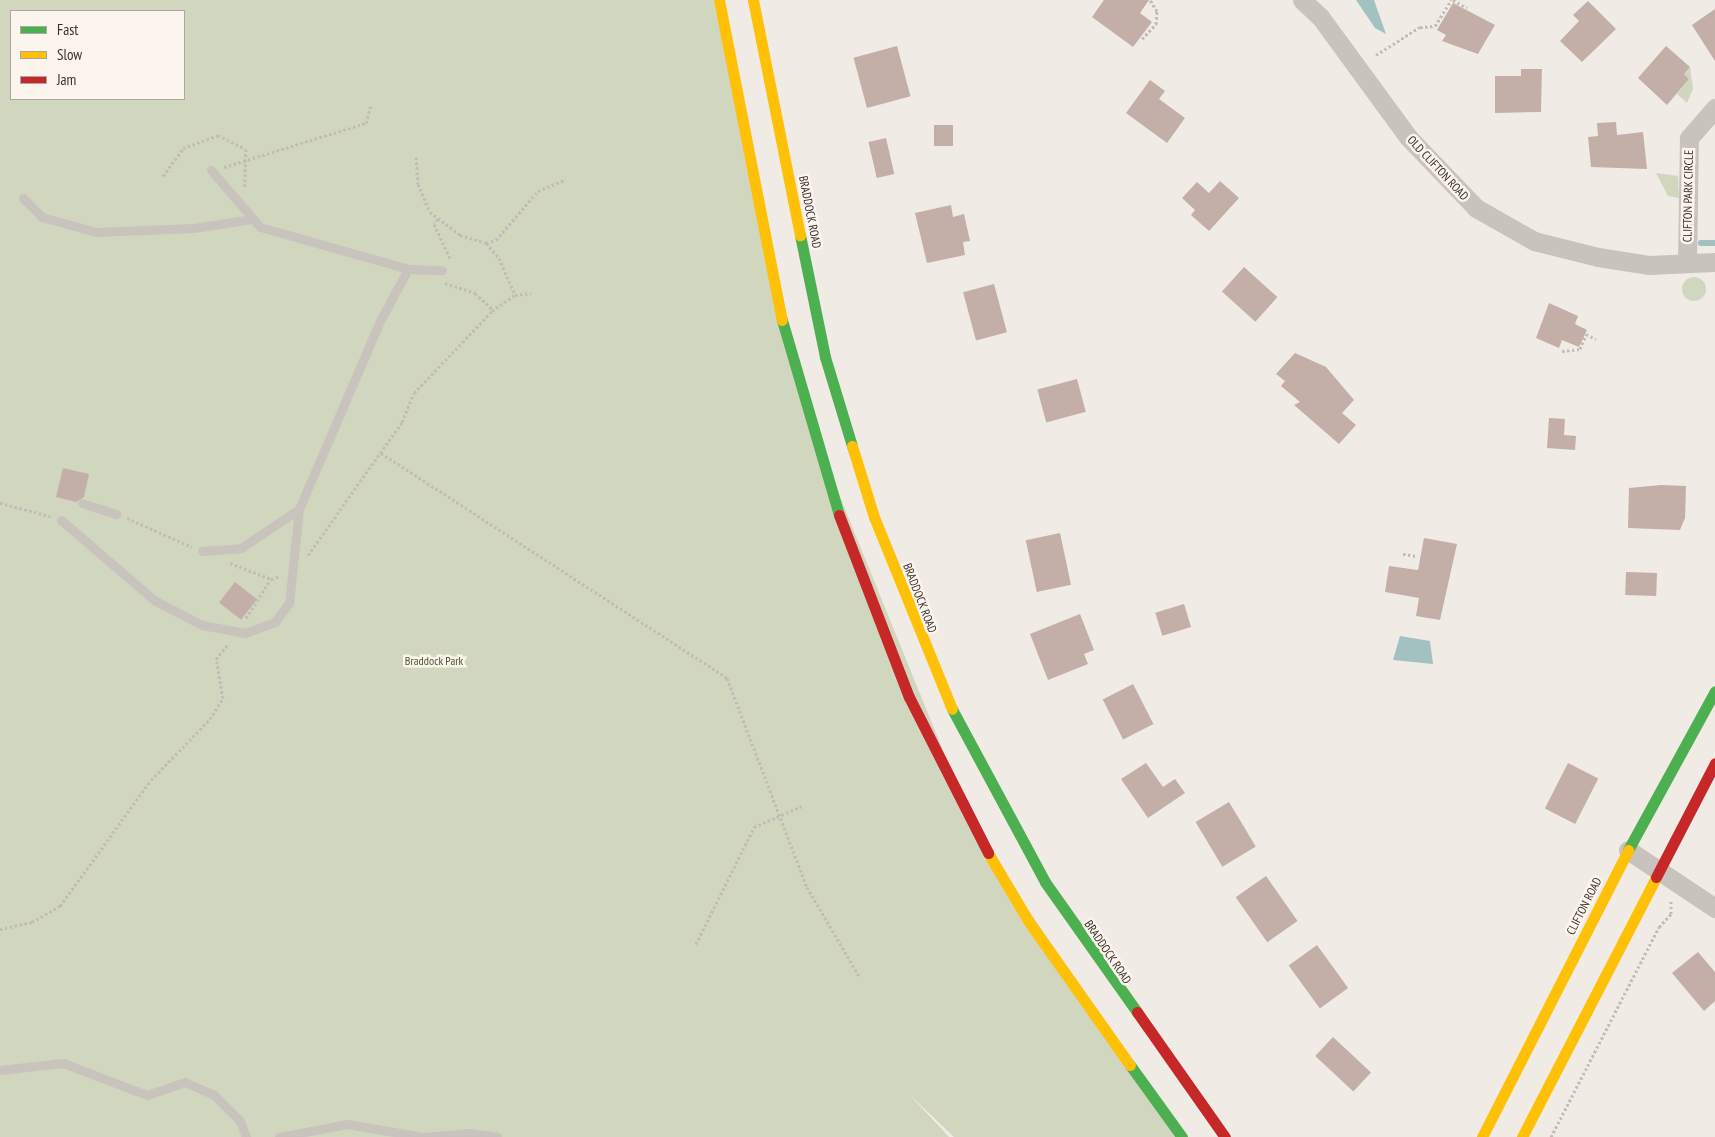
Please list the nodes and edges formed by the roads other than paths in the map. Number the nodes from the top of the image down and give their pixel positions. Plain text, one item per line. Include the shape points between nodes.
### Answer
1 (719, 0) edge
2 (754, 0) edge
3 (1302, 0) edge
4 (1715, 108) edge
5 (212, 170) road end
6 (23, 198) dead end
7 (252, 219) junction
8 (1715, 262) edge
9 (1687, 263) junction
10 (442, 267) road end
11 (408, 269) junction
12 (82, 503) dead end
13 (299, 510) junction
14 (116, 514) road end
15 (61, 520) road end
16 (202, 551) road end
17 (1715, 690) edge
18 (1715, 763) edge
19 (1628, 850) junction
20 (1659, 869) junction
21 (1715, 908) edge
22 (0, 1070) edge
23 (246, 1137) edge
24 (280, 1137) edge
25 (497, 1137) edge
26 (1182, 1137) edge
27 (1225, 1137) edge
28 (1482, 1137) edge
29 (1522, 1137) edge

1 - 26 main road via 782,320 846,538 880,626 909,697 977,834 1029,922
2 - 27 main road, BRADDOCK ROAD via 825,357 874,517 929,658 967,740 1045,882
3 - 9 street, OLD CLIFTON ROAD via 1321,18 1408,137 1476,208 1542,244 1649,265
4 - 9 street, CLIFTON PARK CIRCLE via 1689,138
5 - 7 lane
6 - 7 lane via 42,217 96,232 194,228
7 - 11 lane via 260,227
8 - 9 street, OLD CLIFTON ROAD
10 - 11 lane
11 - 13 lane via 381,319
12 - 14 lane
13 - 15 lane via 296,570 289,603 275,622 238,632 202,625 154,600
13 - 16 lane via 240,548
17 - 19 main road, CLIFTON ROAD
18 - 20 main road
19 - 20 street
19 - 28 main road, CLIFTON ROAD
20 - 21 street
20 - 29 main road
22 - 23 lane via 62,1063 147,1095 186,1082 214,1095 240,1121
24 - 25 lane via 347,1124 423,1137 470,1133

